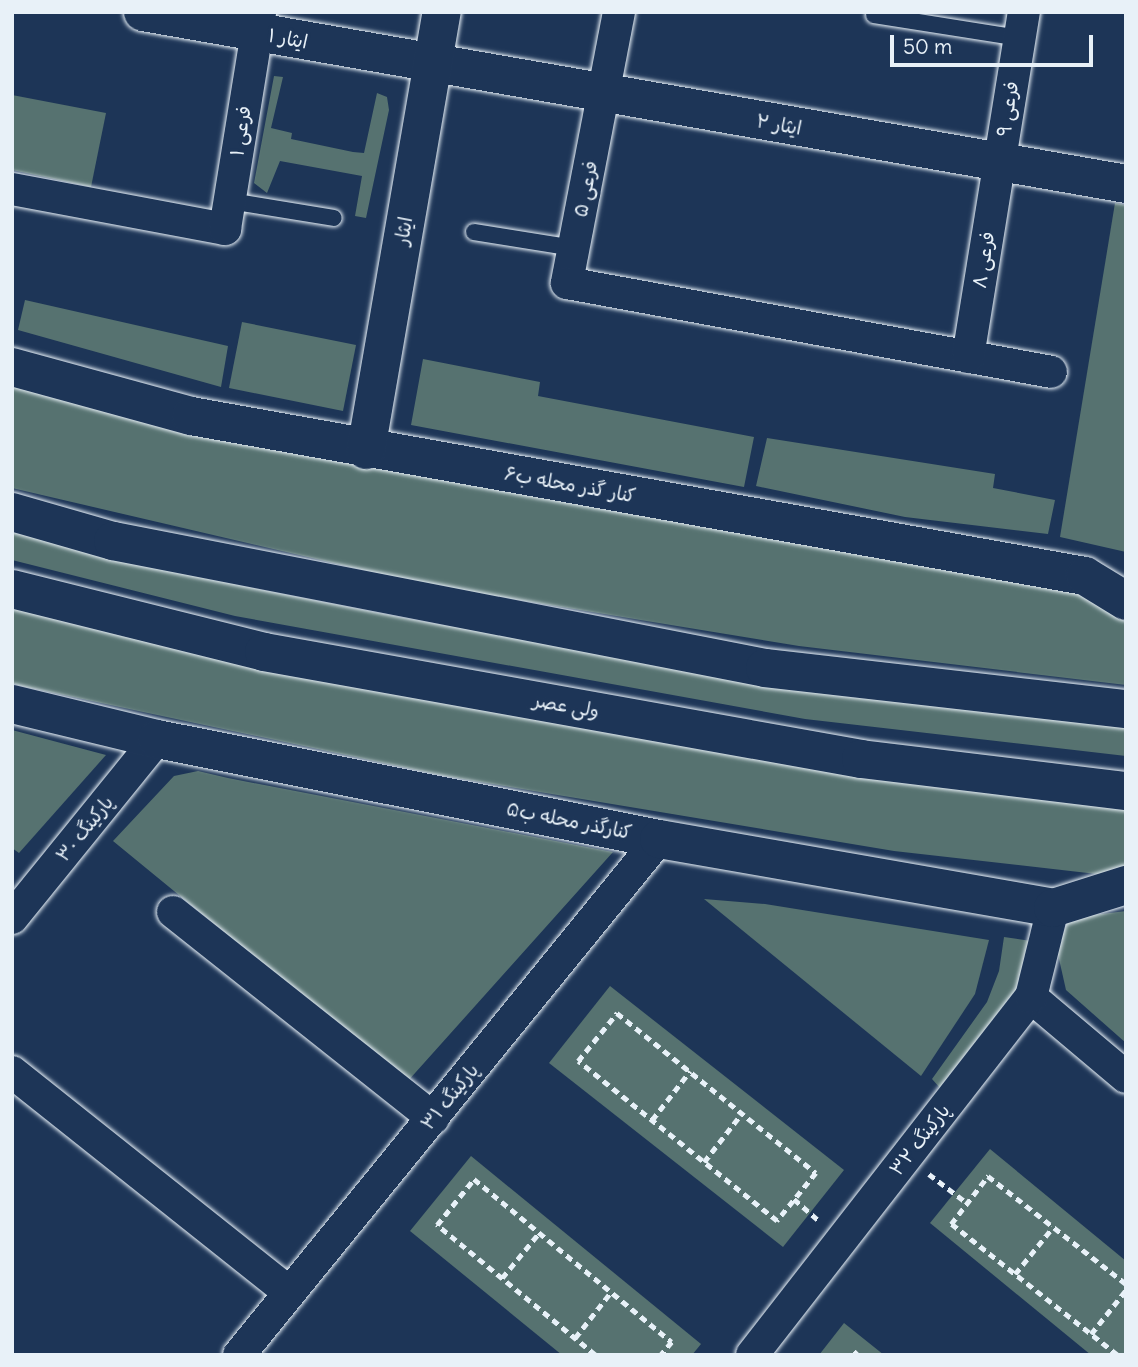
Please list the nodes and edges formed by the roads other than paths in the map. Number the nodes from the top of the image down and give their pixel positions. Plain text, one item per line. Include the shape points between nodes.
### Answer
1 (143, 12) edge
2 (442, 12) edge
3 (619, 12) edge
4 (874, 15) dead end
5 (258, 23) edge
6 (1022, 25) edge
7 (433, 66) junction
8 (605, 94) junction
9 (999, 164) junction
10 (1126, 184) edge
11 (12, 190) edge
12 (227, 215) junction
13 (334, 218) dead end
14 (474, 232) dead end
15 (574, 248) junction
16 (968, 357) junction
17 (12, 367) edge
18 (1051, 372) dead end
19 (366, 450) junction
20 (12, 512) edge
21 (12, 589) edge
22 (1126, 601) edge
23 (12, 704) edge
24 (1126, 709) edge
25 (157, 739) junction
26 (1126, 791) edge
27 (659, 839) junction
28 (1126, 885) edge
29 (1053, 908) junction
30 (173, 912) dead end
31 (12, 918) edge
32 (1031, 998) junction
33 (12, 1072) edge
34 (1126, 1077) edge
35 (433, 1118) junction
36 (289, 1292) junction
37 (239, 1355) edge
38 (752, 1355) edge

1 - 5 street, ایثار ۱
2 - 7 street, ایثار
3 - 8 street, فرعی ۵
4 - 6 lane
5 - 7 street, ایثار ۱
5 - 12 street, فرعی ۱
6 - 9 street, فرعی ۹
7 - 8 street, ایثار ۲
7 - 19 street, ایثار
8 - 9 street, ایثار ۲
8 - 15 street, فرعی ۵
9 - 10 street, ایثار ۲
9 - 16 street, فرعی ۸
11 - 12 street
12 - 13 lane
14 - 15 lane
15 - 16 street, فرعی ۵ via 567,283
16 - 18 street
17 - 19 street, کنار گذر محله ب۶ via 191,416
19 - 22 street, کنار گذر محله ب۶ via 1085,576
20 - 24 street via 113,541 765,668
21 - 26 street, ولی عصر via 278,655 861,759
23 - 25 street, کنارگذر محله ب۵
25 - 27 street, کنارگذر محله ب۵
25 - 31 street, پارکینگ ۳۰
27 - 29 street, کنارگذر محله ب۵
27 - 35 street, پارکینگ ۳۱
28 - 29 street, کنارگذر محله ب۵
29 - 32 street, پارکینگ ۳۲
30 - 35 street
32 - 34 street
32 - 38 street, پارکینگ ۳۲
33 - 36 street
35 - 36 street, پارکینگ ۳۱
36 - 37 street, پارکینگ ۳۱

